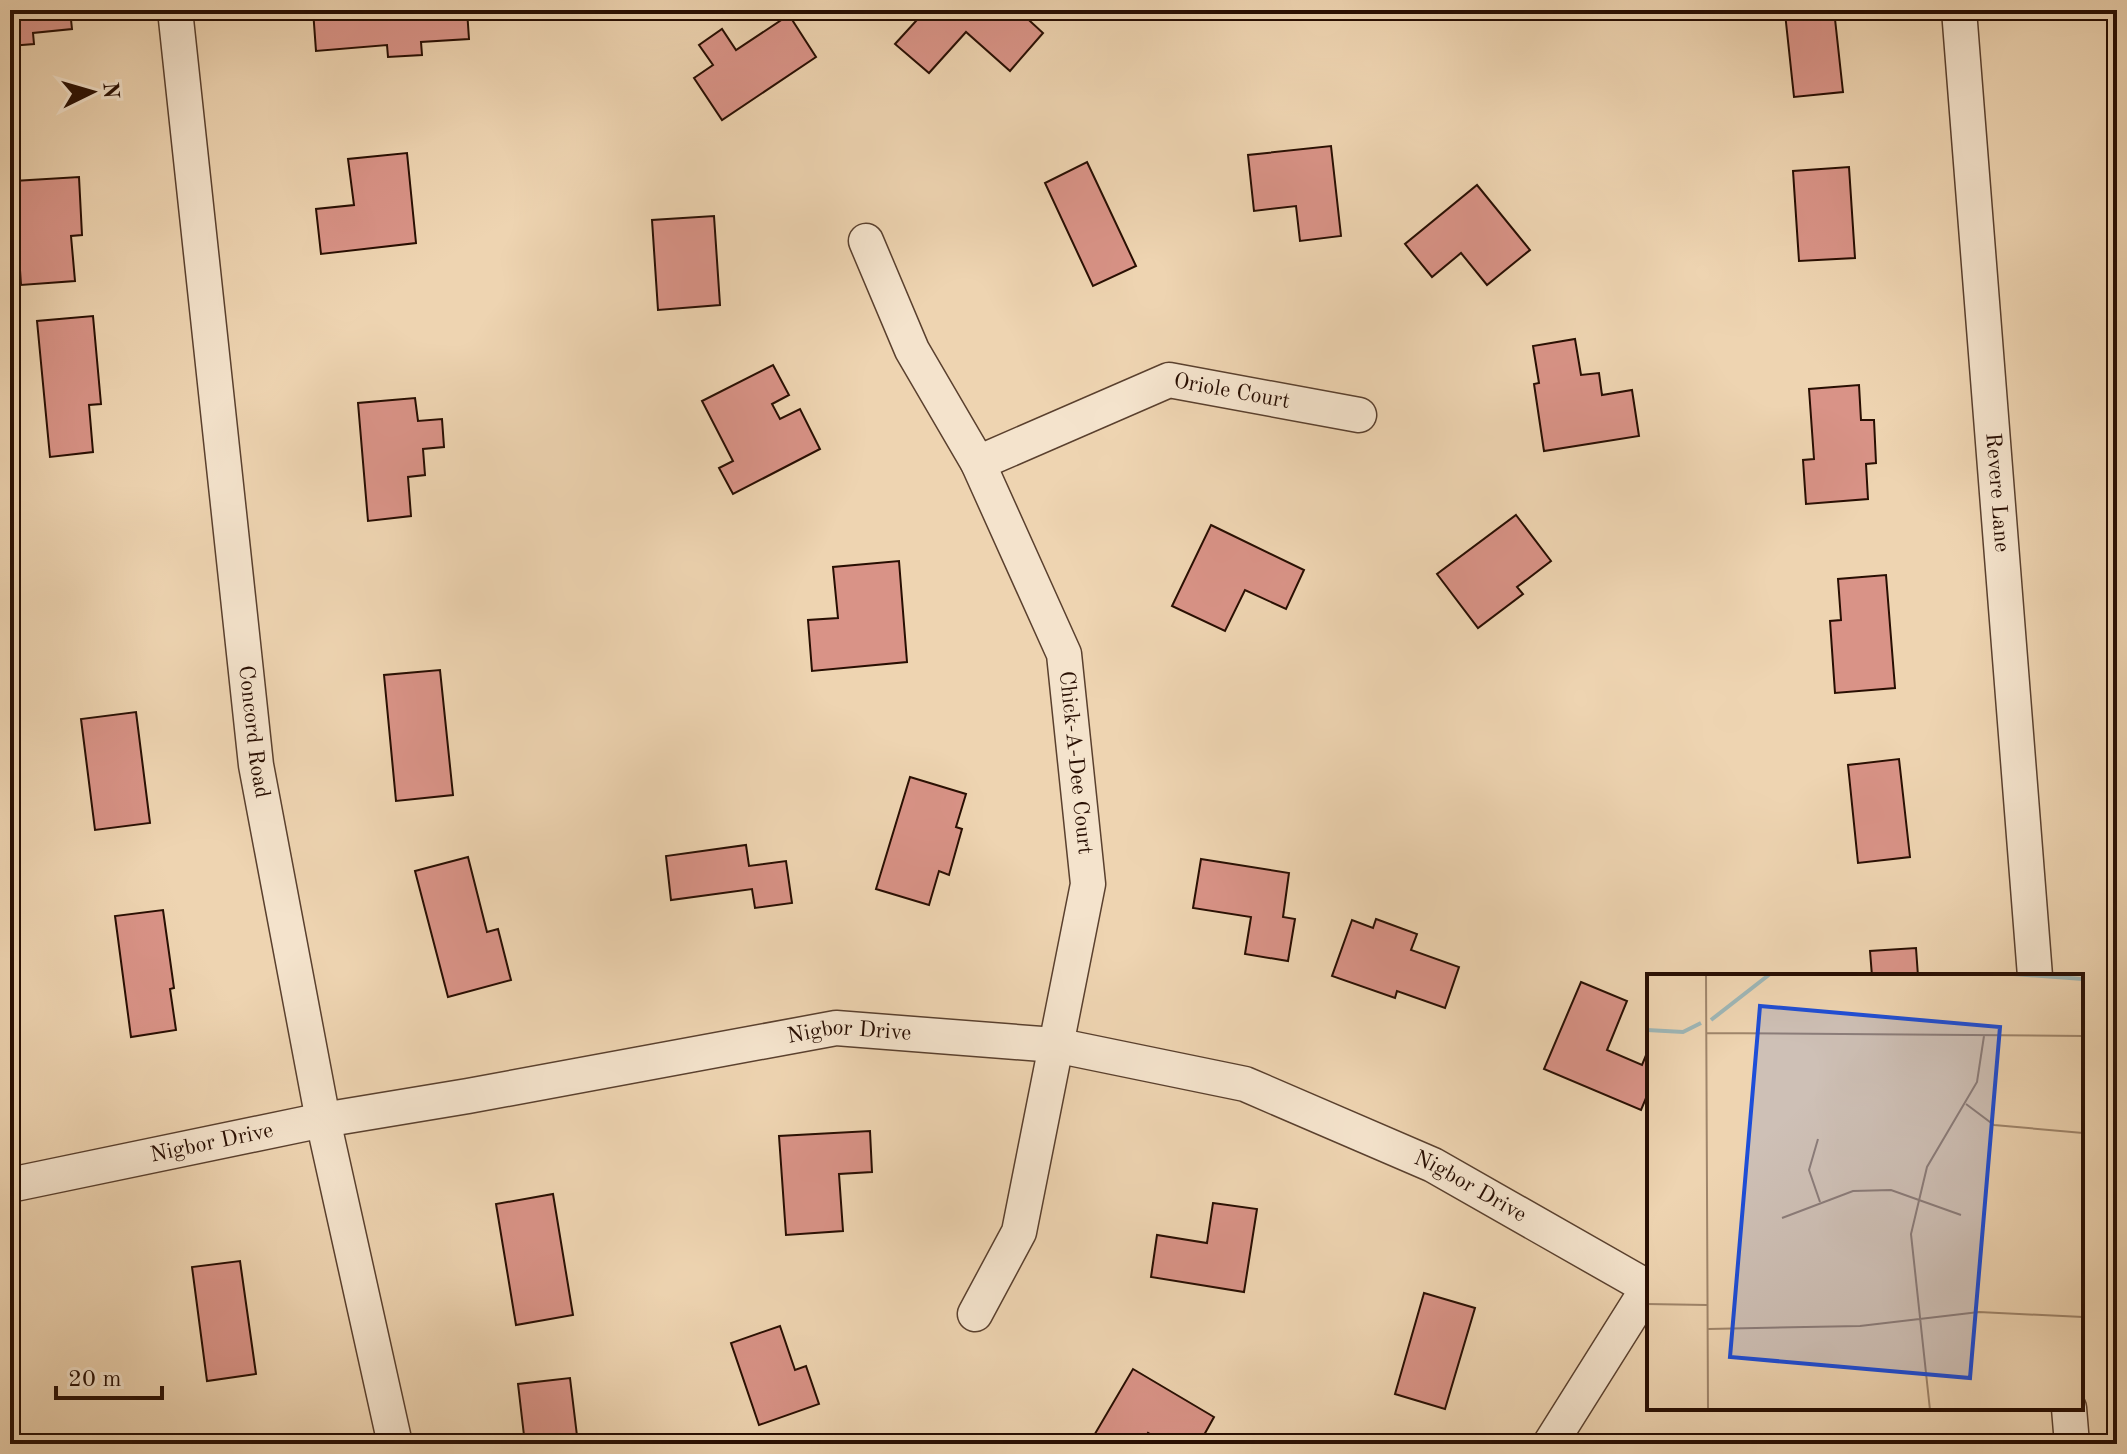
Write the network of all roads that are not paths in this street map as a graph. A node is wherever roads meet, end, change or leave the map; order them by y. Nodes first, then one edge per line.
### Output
1 (175, 10) edge
2 (1959, 10) edge
3 (866, 241) dead end
4 (1359, 415) dead end
5 (978, 463) junction
6 (2035, 974) edge
7 (1055, 1045) junction
8 (323, 1120) junction
9 (10, 1185) edge
10 (1647, 1287) edge
11 (1647, 1291) edge
12 (975, 1314) dead end
13 (2069, 1410) edge
14 (395, 1444) edge
15 (1550, 1444) edge
16 (2072, 1444) edge

1 - 8 street, Concord Road
2 - 6 street, Revere Lane
3 - 5 street, Chick-A-Dee Court
4 - 5 street, Oriole Court
5 - 7 street, Chick-A-Dee Court
7 - 8 street, Nigbor Drive
7 - 10 street, Nigbor Drive
7 - 12 street, Chick-A-Dee Court
8 - 9 street, Nigbor Drive
8 - 14 street, Concord Road
11 - 15 street
13 - 16 street

